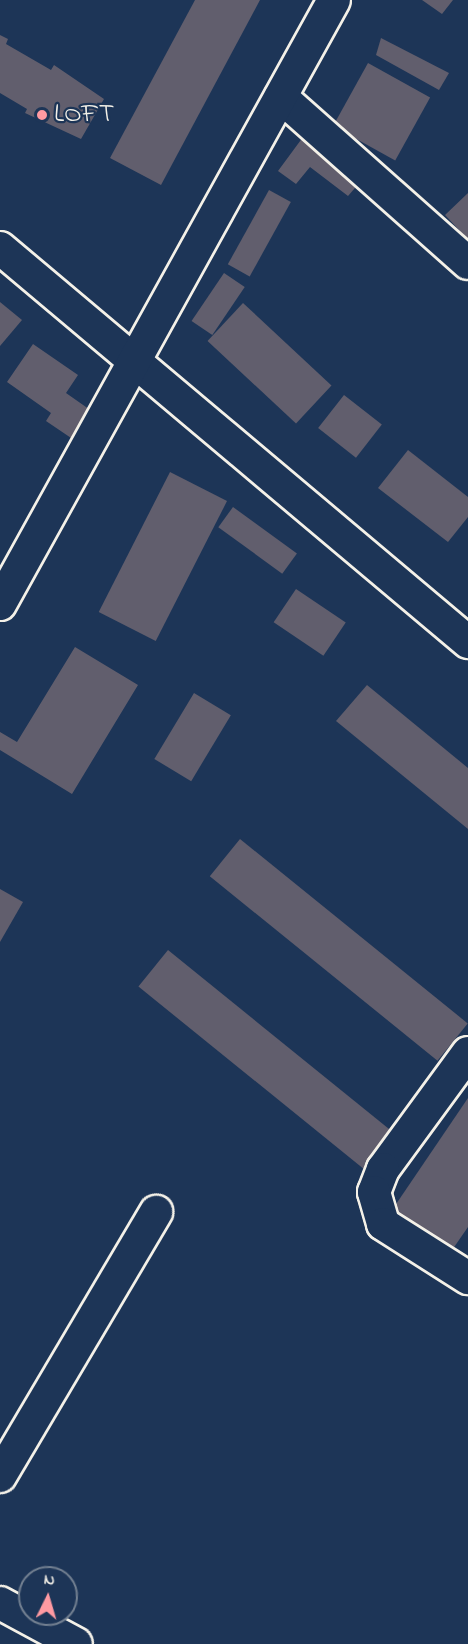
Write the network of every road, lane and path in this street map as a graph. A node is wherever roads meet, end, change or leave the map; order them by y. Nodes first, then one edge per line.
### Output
1 (334, 0) edge
2 (281, 97) junction
3 (0, 248) edge
4 (468, 263) edge
5 (134, 358) junction
6 (0, 604) edge
7 (468, 642) edge
8 (468, 1053) edge
9 (156, 1212) dead end
10 (468, 1278) edge
11 (0, 1476) edge
12 (0, 1604) edge
13 (76, 1644) edge

1 - 2 street
2 - 4 street
2 - 5 street
3 - 5 street
5 - 6 street
5 - 7 street
8 - 10 street
9 - 11 street
12 - 13 street

